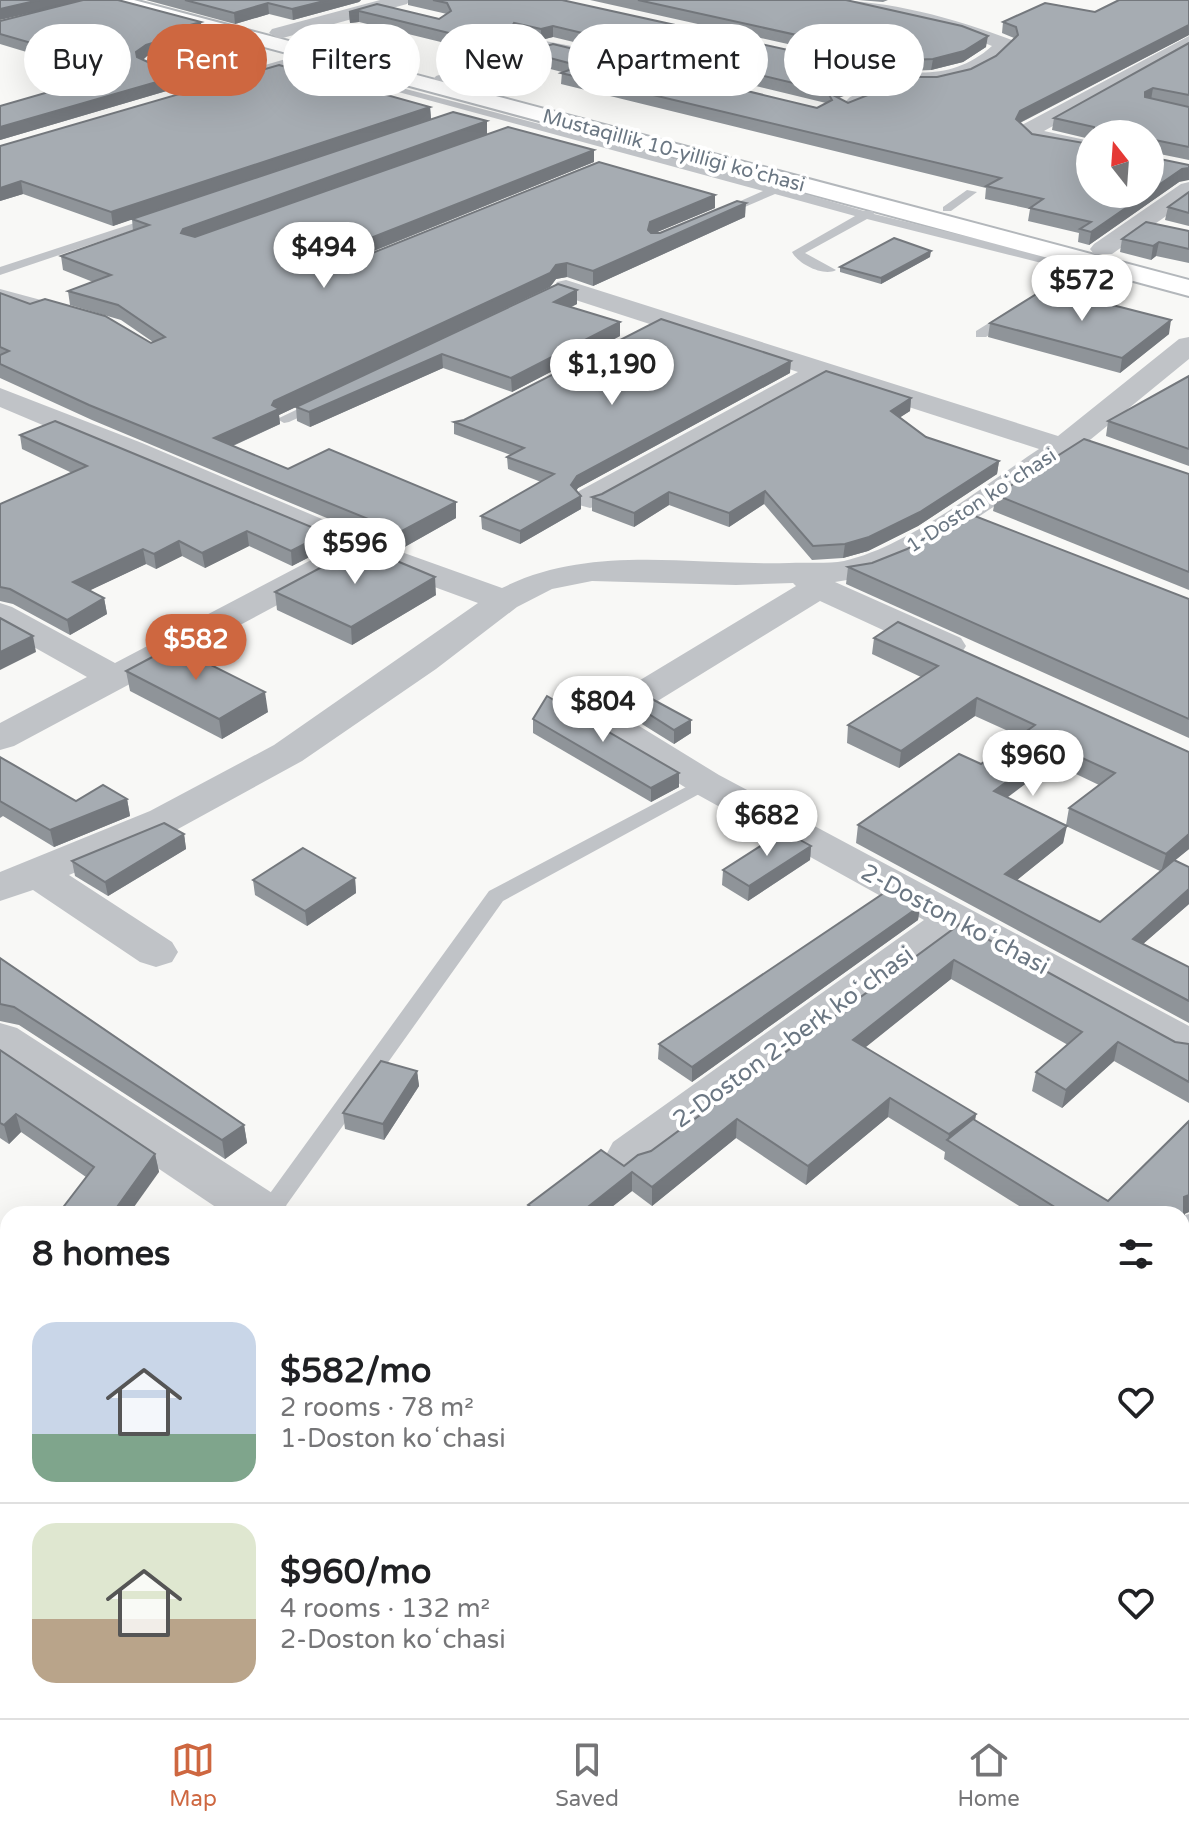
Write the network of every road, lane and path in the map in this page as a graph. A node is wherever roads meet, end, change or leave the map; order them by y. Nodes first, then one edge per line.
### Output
1 (149, 0) edge
2 (352, 0) edge
3 (401, 0) edge
4 (835, 0) edge
5 (107, 1) edge
6 (377, 6) junction
7 (415, 15) edge
8 (200, 24) edge
9 (279, 33) junction
10 (1189, 42) edge
11 (436, 78) edge
12 (924, 81) edge
13 (420, 88) edge
14 (506, 96) edge
15 (870, 96) edge
16 (846, 106) edge
17 (488, 107) junction
18 (553, 117) junction
19 (451, 119) edge
20 (531, 125) junction
21 (516, 130) edge
22 (1076, 145) edge
23 (647, 149) junction
24 (622, 159) dead end
25 (777, 189) junction
26 (1189, 189) edge
27 (971, 192) edge
28 (947, 209) junction
29 (874, 211) junction
30 (166, 215) edge
31 (709, 218) edge
32 (1138, 224) junction
33 (1176, 233) edge
34 (1093, 261) junction
35 (830, 270) dead end
36 (0, 271) edge
37 (1189, 273) edge
38 (1189, 288) edge
39 (559, 291) edge
40 (0, 293) edge
41 (84, 316) edge
42 (981, 334) dead end
43 (1189, 345) edge
44 (824, 369) junction
45 (1175, 374) edge
46 (1, 398) edge
47 (326, 400) edge
48 (284, 419) edge
49 (1080, 445) junction
50 (590, 498) edge
51 (360, 548) junction
52 (810, 580) junction
53 (505, 600) junction
54 (0, 614) edge
55 (975, 659) edge
56 (115, 678) junction
57 (0, 738) edge
58 (705, 783) junction
59 (18, 880) edge
60 (955, 919) junction
61 (156, 952) dead end
62 (0, 1039) edge
63 (1189, 1046) edge
64 (631, 1155) dead end
65 (254, 1206) edge
66 (272, 1206) edge

1 - 9 main road, Mustaqillik 10-yilligi ko'chasi
2 - 6 street
3 - 6 street
4 - 12 street
5 - 8 main road, Mustaqillik 10-yilligi ko'chasi
6 - 7 street
6 - 9 street
9 - 11 main road, Mustaqillik 10-yilligi ko'chasi
10 - 22 street
13 - 17 main road, Mustaqillik 10-yilligi ko'chasi
14 - 28 main road, Mustaqillik 10-yilligi ko'chasi
15 - 16 street
17 - 18 main road, Mustaqillik 10-yilligi ko'chasi
17 - 19 lane
17 - 20 lane
18 - 20 lane
18 - 23 main road, Mustaqillik 10-yilligi ko'chasi
20 - 21 lane
20 - 23 lane
23 - 24 lane
23 - 25 lane
23 - 29 main road, Mustaqillik 10-yilligi ko'chasi
25 - 29 lane
25 - 31 lane
26 - 32 street
27 - 28 lane
28 - 34 main road, Mustaqillik 10-yilligi ko'chasi
29 - 34 main road, Mustaqillik 10-yilligi ko'chasi
29 - 35 lane
30 - 36 lane
32 - 33 street
32 - 34 street
34 - 37 main road, Mustaqillik 10-yilligi ko'chasi
34 - 38 main road, Mustaqillik 10-yilligi ko'chasi
34 - 42 lane
39 - 44 street
40 - 41 lane
43 - 45 street, 1-Doston koʻchasi
44 - 49 street
44 - 50 street
45 - 49 street, 1-Doston koʻchasi
46 - 51 street
47 - 48 lane
49 - 52 street, 1-Doston koʻchasi
51 - 53 street
51 - 56 street
52 - 53 street, 1-Doston koʻchasi
52 - 55 street
52 - 58 street, 2-Doston koʻchasi
53 - 59 street, 1-Doston koʻchasi
54 - 56 street
56 - 57 street
58 - 60 street, 2-Doston koʻchasi
58 - 66 lane
59 - 61 street
60 - 63 street, 2-Doston koʻchasi
60 - 64 street, 2-Doston 2-berk koʻchasi
62 - 65 street

